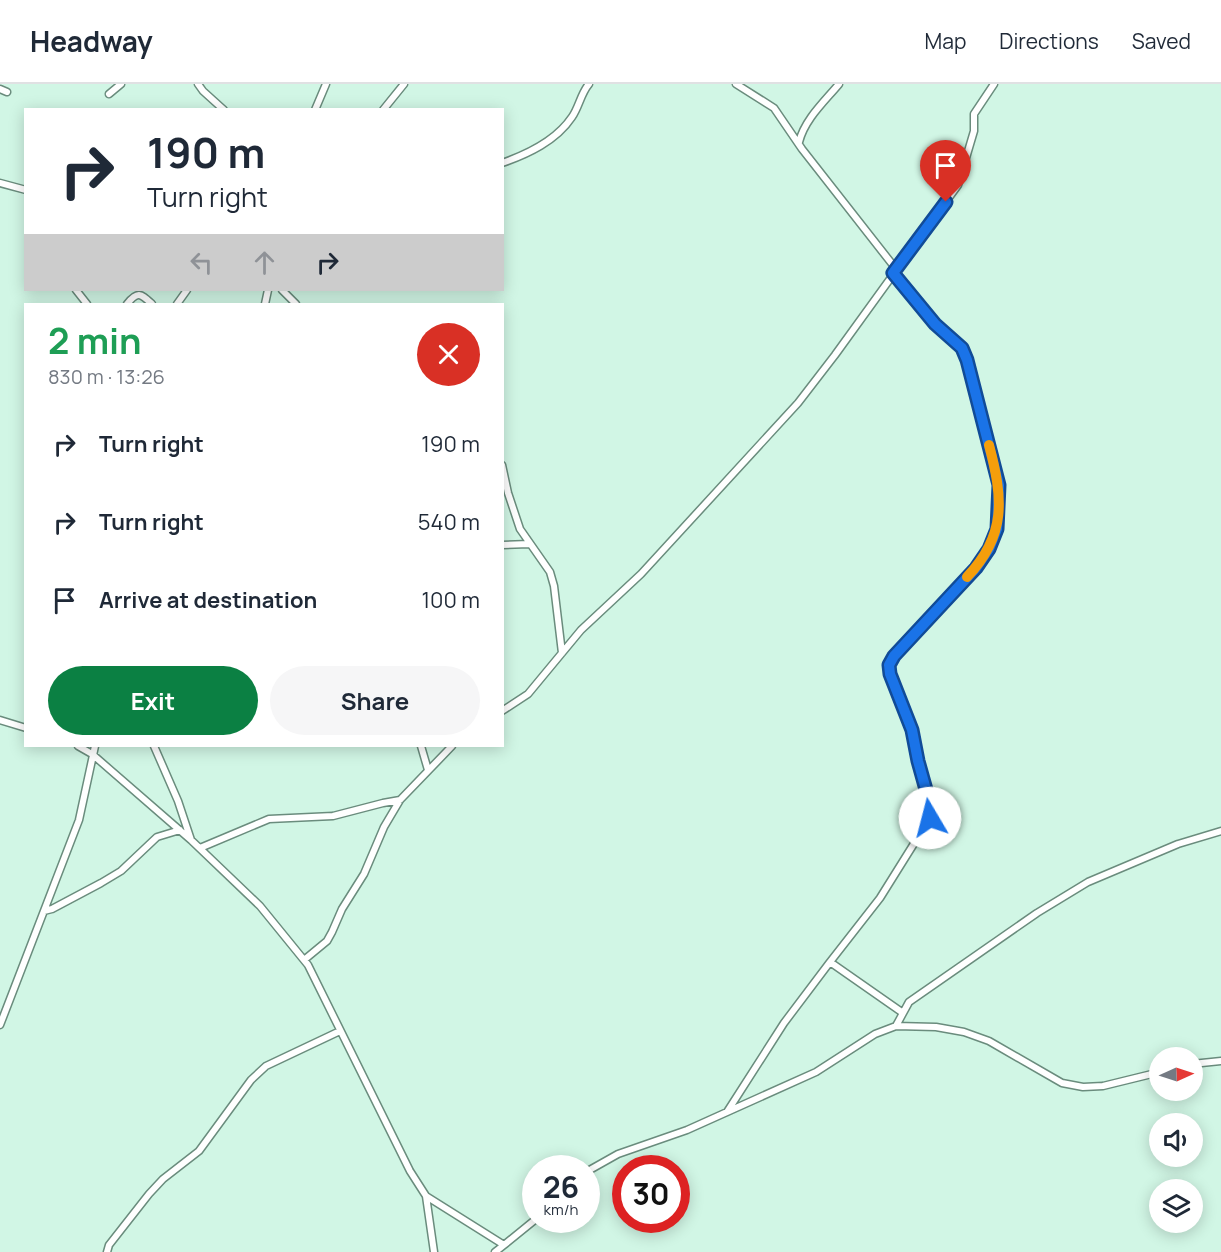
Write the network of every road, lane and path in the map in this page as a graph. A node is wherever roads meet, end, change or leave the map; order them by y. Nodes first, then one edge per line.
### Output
1 (121, 84) edge
2 (198, 84) edge
3 (206, 84) edge
4 (326, 84) edge
5 (404, 84) edge
6 (589, 84) edge
7 (736, 84) edge
8 (839, 84) edge
9 (994, 84) edge
10 (0, 89) edge
11 (8, 92) dead end
12 (203, 92) junction
13 (109, 94) dead end
14 (222, 108) edge
15 (316, 108) edge
16 (385, 108) edge
17 (799, 142) junction
18 (504, 162) edge
19 (0, 183) edge
20 (24, 189) edge
21 (895, 271) junction
22 (77, 291) edge
23 (187, 291) edge
24 (283, 291) edge
25 (86, 303) edge
26 (128, 303) edge
27 (150, 303) edge
28 (178, 303) edge
29 (295, 303) edge
30 (504, 474) edge
31 (529, 543) junction
32 (504, 545) edge
33 (562, 652) junction
34 (504, 710) edge
35 (0, 720) edge
36 (24, 727) edge
37 (80, 747) edge
38 (94, 747) edge
39 (154, 747) edge
40 (422, 747) edge
41 (451, 747) edge
42 (92, 754) junction
43 (428, 771) junction
44 (400, 800) junction
45 (180, 830) junction
46 (1221, 831) edge
47 (191, 840) junction
48 (200, 848) junction
49 (44, 911) junction
50 (304, 960) junction
51 (830, 962) junction
52 (903, 1013) junction
53 (0, 1025) edge
54 (896, 1026) junction
55 (340, 1030) junction
56 (1221, 1061) edge
57 (1203, 1063) edge
58 (1149, 1075) edge
59 (727, 1112) junction
60 (600, 1164) edge
61 (426, 1196) junction
62 (522, 1230) edge
63 (504, 1245) junction
64 (107, 1252) edge
65 (434, 1252) edge
66 (495, 1252) edge

1 - 13 street
2 - 12 street
3 - 12 street
4 - 15 street
5 - 16 street
6 - 18 street
7 - 17 street
8 - 17 street
9 - 21 street
10 - 11 street
12 - 14 street
17 - 21 street
19 - 20 street
21 - 33 street
21 - 51 street
22 - 25 street
23 - 28 street
24 - 29 street
26 - 27 street
30 - 31 street
31 - 32 street
31 - 33 street
33 - 34 street
35 - 36 street
37 - 42 street
38 - 42 street
39 - 47 street
40 - 43 street
41 - 43 street
42 - 45 street
42 - 49 street
43 - 44 street
44 - 48 street
44 - 50 street
45 - 47 street
45 - 49 street
46 - 52 street
47 - 48 street
48 - 50 street
49 - 53 street
50 - 55 street
51 - 52 street
51 - 59 street
52 - 54 street
54 - 58 street
54 - 59 street
55 - 61 street
55 - 64 street
56 - 57 street
59 - 60 street
61 - 63 street
61 - 65 street
62 - 63 street
63 - 66 street

